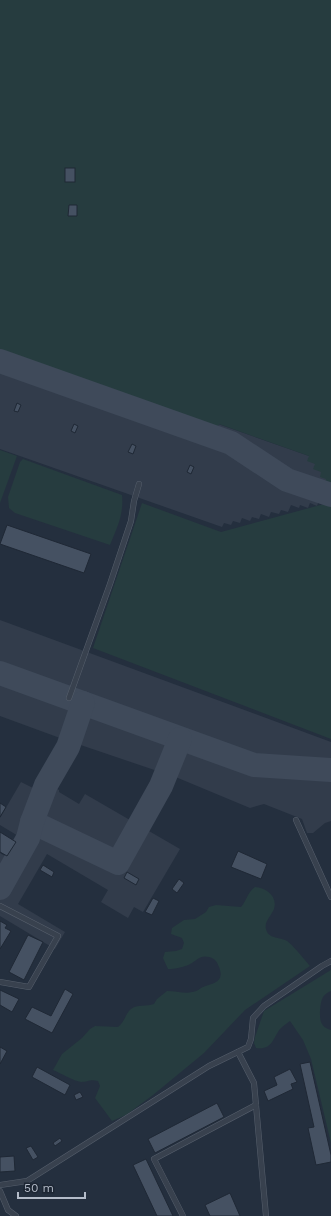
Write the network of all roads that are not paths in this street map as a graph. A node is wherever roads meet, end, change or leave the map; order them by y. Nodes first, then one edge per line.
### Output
1 (139, 484) dead end
2 (69, 698) dead end
3 (296, 820) dead end
4 (331, 897) edge
5 (0, 906) edge
6 (331, 962) edge
7 (0, 982) edge
8 (238, 1052) junction
9 (256, 1105) junction
10 (0, 1185) edge
11 (0, 1191) edge
12 (16, 1216) edge
13 (183, 1216) edge
14 (266, 1216) edge

1 - 2 lane
3 - 4 lane
5 - 7 lane
6 - 8 lane
8 - 9 lane
8 - 10 lane
9 - 13 lane
9 - 14 lane
11 - 12 lane

